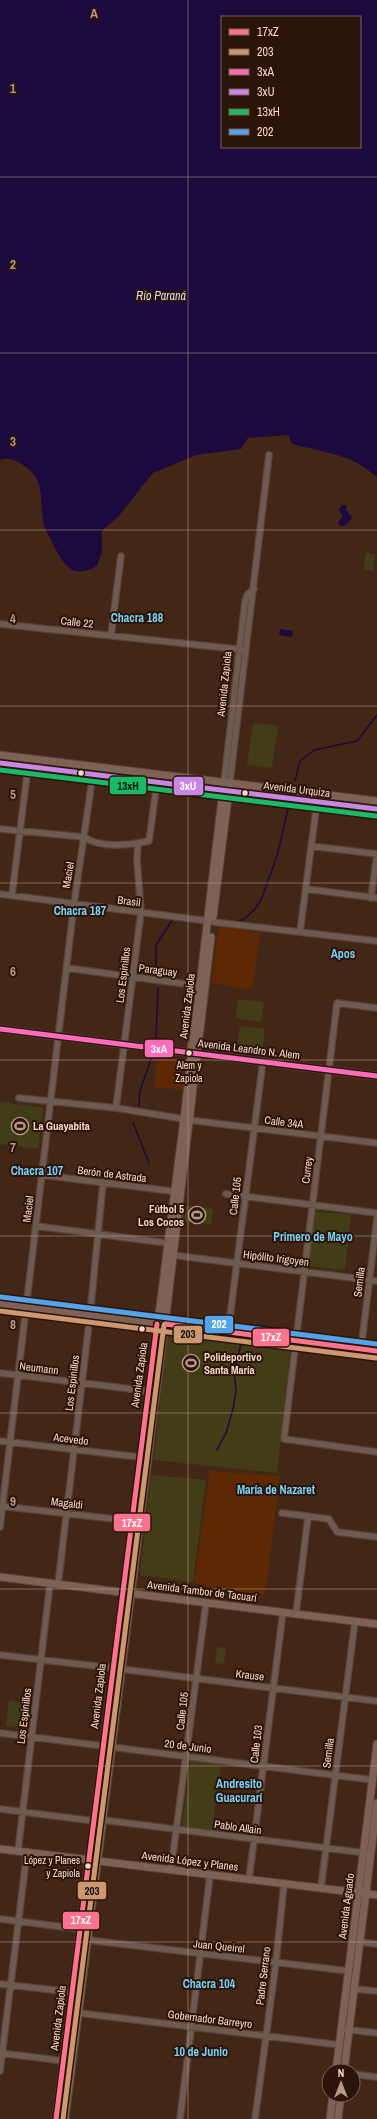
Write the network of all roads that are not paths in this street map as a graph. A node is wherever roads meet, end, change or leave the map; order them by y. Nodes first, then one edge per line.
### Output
1 (269, 455) dead end
2 (121, 556) dead end
3 (254, 588) junction
4 (0, 624) edge
5 (111, 636) junction
6 (239, 650) junction
7 (246, 650) junction
8 (0, 754) edge
9 (0, 763) edge
10 (28, 767) junction
11 (93, 774) junction
12 (157, 782) junction
13 (227, 782) junction
14 (226, 790) junction
15 (377, 801) edge
16 (317, 802) junction
17 (377, 809) edge
18 (0, 829) edge
19 (20, 831) junction
20 (84, 837) junction
21 (138, 843) junction
22 (311, 846) junction
23 (377, 854) edge
24 (306, 890) junction
25 (0, 894) edge
26 (12, 895) junction
27 (374, 898) edge
28 (74, 904) junction
29 (141, 912) junction
30 (211, 921) junction
31 (300, 932) junction
32 (377, 941) edge
33 (67, 968) junction
34 (133, 977) junction
35 (200, 986) junction
36 (377, 1008) edge
37 (0, 1029) edge
38 (58, 1036) junction
39 (124, 1045) junction
40 (194, 1053) junction
41 (263, 1061) junction
42 (329, 1070) junction
43 (377, 1076) edge
44 (19, 1098) dead end
45 (51, 1100) junction
46 (116, 1108) junction
47 (186, 1119) junction
48 (254, 1128) junction
49 (321, 1136) junction
50 (377, 1143) edge
51 (42, 1175) junction
52 (103, 1183) junction
53 (176, 1192) junction
54 (226, 1194) dead end
55 (245, 1196) junction
56 (312, 1205) junction
57 (377, 1213) edge
58 (377, 1218) edge
59 (36, 1226) junction
60 (98, 1234) junction
61 (167, 1242) junction
62 (172, 1255) junction
63 (237, 1263) junction
64 (304, 1272) junction
65 (369, 1280) junction
66 (377, 1281) edge
67 (0, 1304) edge
68 (26, 1308) junction
69 (90, 1315) junction
70 (161, 1324) junction
71 (228, 1332) junction
72 (296, 1341) junction
73 (361, 1349) junction
74 (377, 1350) edge
75 (0, 1373) edge
76 (18, 1376) junction
77 (82, 1383) junction
78 (148, 1391) junction
79 (0, 1441) edge
80 (10, 1442) junction
81 (74, 1449) junction
82 (377, 1452) edge
83 (139, 1457) junction
84 (1, 1506) edge
85 (282, 1513) dead end
86 (67, 1514) junction
87 (308, 1516) junction
88 (132, 1521) junction
89 (0, 1527) edge
90 (377, 1537) edge
91 (0, 1577) edge
92 (50, 1584) junction
93 (58, 1585) junction
94 (123, 1592) junction
95 (131, 1594) junction
96 (206, 1603) junction
97 (283, 1612) junction
98 (296, 1614) junction
99 (356, 1621) junction
100 (377, 1624) edge
101 (0, 1655) edge
102 (41, 1660) junction
103 (113, 1668) junction
104 (121, 1669) junction
105 (196, 1679) junction
106 (273, 1688) junction
107 (346, 1697) junction
108 (377, 1701) edge
109 (0, 1733) edge
110 (31, 1737) junction
111 (377, 1744) edge
112 (103, 1746) junction
113 (112, 1747) junction
114 (186, 1756) junction
115 (263, 1766) junction
116 (336, 1775) junction
117 (373, 1780) junction
118 (377, 1802) edge
119 (0, 1809) edge
120 (22, 1812) junction
121 (102, 1820) junction
122 (94, 1821) junction
123 (376, 1827) edge
124 (177, 1828) junction
125 (254, 1839) junction
126 (326, 1848) junction
127 (0, 1849) edge
128 (18, 1851) junction
129 (27, 1852) junction
130 (367, 1853) junction
131 (89, 1860) junction
132 (98, 1861) junction
133 (171, 1870) junction
134 (210, 1875) junction
135 (249, 1879) junction
136 (284, 1884) junction
137 (321, 1888) junction
138 (362, 1893) junction
139 (377, 1895) edge
140 (0, 1919) edge
141 (18, 1921) junction
142 (80, 1929) junction
143 (88, 1940) junction
144 (360, 1942) junction
145 (377, 1944) edge
146 (200, 1954) junction
147 (276, 1962) junction
148 (349, 1971) junction
149 (0, 1984) edge
150 (10, 1985) junction
151 (354, 1989) junction
152 (377, 1991) edge
153 (72, 1992) junction
154 (79, 2013) junction
155 (191, 2027) junction
156 (345, 2029) junction
157 (377, 2033) edge
158 (265, 2036) junction
159 (340, 2045) junction
160 (1, 2053) edge
161 (64, 2061) junction
162 (337, 2063) edge
163 (344, 2063) edge
164 (0, 2071) edge
165 (361, 2075) edge
166 (377, 2077) edge
167 (332, 2103) edge
168 (340, 2103) edge
169 (56, 2119) edge
170 (65, 2119) edge
171 (180, 2119) edge
172 (255, 2119) edge
173 (330, 2119) edge
174 (338, 2119) edge

1 - 3 street, Avenida Zapiola
2 - 5 street
3 - 6 street, Avenida Zapiola
3 - 7 street, Avenida Zapiola
4 - 5 street, Calle 22
5 - 6 street, Calle 22
6 - 7 street, Calle 22
6 - 13 street, Avenida Zapiola
7 - 13 street, Avenida Zapiola
8 - 13 main road, Avenida Urquiza
9 - 10 main road, Avenida Urquiza
10 - 11 main road, Avenida Urquiza
10 - 19 street
11 - 12 main road, Avenida Urquiza
11 - 20 street, Maciel
12 - 14 main road, Avenida Urquiza
12 - 21 street
13 - 14 main road, Avenida Zapiola
13 - 15 main road, Avenida Urquiza
14 - 16 main road, Avenida Urquiza
14 - 30 main road, Avenida Zapiola
16 - 17 main road, Avenida Urquiza
16 - 22 street
18 - 19 street
19 - 20 street
19 - 26 street
20 - 21 street
20 - 28 street, Maciel
21 - 29 street, Los Espinillos
22 - 23 street
22 - 24 street
23 - 27 street
24 - 27 street
24 - 31 street
25 - 26 street, Brasil
26 - 28 street, Brasil
28 - 29 street, Brasil
28 - 33 street, Maciel
29 - 30 street, Brasil
29 - 34 street, Los Espinillos
30 - 31 street, Brasil
30 - 35 main road, Avenida Zapiola
30 - 40 main road, Avenida Zapiola
31 - 32 street, Brasil
33 - 34 street, Paraguay
33 - 38 street, Maciel
34 - 35 street, Paraguay
34 - 39 street, Los Espinillos
35 - 40 main road, Avenida Zapiola
36 - 42 street, Currey
37 - 38 main road, Avenida Leandro N. Alem
38 - 39 main road, Avenida Leandro N. Alem
38 - 45 street, Maciel
39 - 40 main road, Avenida Leandro N. Alem
39 - 46 street, Los Espinillos
40 - 41 main road, Avenida Leandro N. Alem
40 - 47 main road, Avenida Zapiola
41 - 42 main road, Avenida Leandro N. Alem
41 - 48 street, Calle 105
42 - 43 main road, Avenida Leandro N. Alem
42 - 49 street, Currey
44 - 45 street, Calle 34A
45 - 46 street, Calle 34A
45 - 51 street, Maciel
46 - 47 street, Calle 34A
47 - 48 street, Calle 34A
47 - 53 main road, Avenida Zapiola
48 - 49 street, Calle 34A
48 - 55 street, Calle 105
49 - 50 street, Calle 34A
49 - 56 street, Currey
51 - 52 street, Berón de Astrada
51 - 59 street, Maciel
52 - 53 street, Berón de Astrada
52 - 60 street, Los Espinillos
53 - 61 main road, Avenida Zapiola
53 - 62 main road, Avenida Zapiola
54 - 55 street
55 - 56 street
55 - 63 street, Calle 105
56 - 57 street
56 - 64 street, Currey
58 - 65 street, Semilla
59 - 60 street
59 - 68 street, Maciel
60 - 61 street
60 - 69 street, Los Espinillos
61 - 70 main road, Avenida Zapiola
62 - 63 street, Hipólito Irigoyen
62 - 70 main road, Avenida Zapiola
63 - 64 street, Hipólito Irigoyen
63 - 71 street, Calle 105
64 - 65 street, Hipólito Irigoyen
64 - 72 street, Currey
65 - 66 street, Hipólito Irigoyen
65 - 73 street, Semilla
67 - 68 main road
68 - 69 main road
68 - 76 street, Maciel
69 - 70 main road
69 - 77 street, Los Espinillos
70 - 71 main road
70 - 78 main road, Avenida Zapiola
70 - 95 main road, Avenida Zapiola
71 - 72 main road
72 - 73 main road
72 - 82 street
73 - 74 main road
75 - 76 street, Neumann
76 - 77 street, Neumann
76 - 80 street, Maciel
77 - 78 street, Neumann
77 - 81 street, Los Espinillos
78 - 83 main road, Avenida Zapiola
79 - 80 street, Acevedo
80 - 81 street, Acevedo
80 - 84 street, Maciel
81 - 83 street, Acevedo
81 - 86 street, Los Espinillos
83 - 88 main road, Avenida Zapiola
84 - 86 street, Magaldi
84 - 89 street, Maciel
85 - 87 street
86 - 88 street, Magaldi
86 - 93 street, Los Espinillos
87 - 90 street
87 - 98 street
88 - 94 main road, Avenida Zapiola
91 - 92 main road, Avenida Tambor de Tacuarí
92 - 93 main road, Avenida Tambor de Tacuarí
92 - 102 street, Los Espinillos
93 - 94 main road, Avenida Tambor de Tacuarí
94 - 95 main road, Avenida Tambor de Tacuarí
94 - 103 main road, Avenida Zapiola
95 - 96 main road, Avenida Tambor de Tacuarí
95 - 104 main road, Avenida Zapiola
96 - 97 main road, Avenida Tambor de Tacuarí
96 - 105 street, Calle 105
97 - 98 main road, Avenida Tambor de Tacuarí
97 - 106 street, Calle 103
98 - 99 main road, Avenida Tambor de Tacuarí
99 - 100 main road, Avenida Tambor de Tacuarí
99 - 107 street, Semilla
101 - 102 street
102 - 103 street
102 - 110 street, Los Espinillos
103 - 112 main road, Avenida Zapiola
104 - 105 street, Krause
104 - 113 main road, Avenida Zapiola
105 - 106 street, Krause
105 - 114 street, Calle 105
106 - 107 street, Krause
106 - 115 street, Calle 103
107 - 108 street, Krause
107 - 116 street, Semilla
109 - 110 street, 20 de Junio
110 - 112 street, 20 de Junio
110 - 120 street, Los Espinillos
111 - 117 main road, Avenida Aguado
112 - 113 street, 20 de Junio
112 - 122 main road, Avenida Zapiola
113 - 114 street, 20 de Junio
113 - 121 main road, Avenida Zapiola
114 - 115 street, 20 de Junio
114 - 124 street, Calle 105
115 - 116 street, 20 de Junio
115 - 125 street, Calle 103
116 - 117 street, 20 de Junio
116 - 126 street, Semilla
117 - 130 main road, Avenida Aguado
118 - 123 main road, Avenida Aguado
119 - 120 street
120 - 122 street
120 - 128 street, Los Espinillos
121 - 124 street, Pablo Allain
121 - 132 main road, Avenida Zapiola
122 - 131 main road, Avenida Zapiola
123 - 130 main road, Avenida Aguado
124 - 125 street, Pablo Allain
124 - 133 street, Calle 105
125 - 126 street, Pablo Allain
125 - 135 street, Calle 103
126 - 130 street, Pablo Allain
126 - 137 street, Semilla
127 - 128 main road, Avenida López y Planes
128 - 129 main road, Avenida López y Planes
129 - 131 main road, Avenida López y Planes
129 - 141 street
130 - 138 main road, Avenida Aguado
131 - 132 main road, Avenida López y Planes
131 - 142 main road, Avenida Zapiola
132 - 133 main road, Avenida López y Planes
132 - 143 main road, Avenida Zapiola
133 - 134 main road, Avenida López y Planes
134 - 135 main road, Avenida López y Planes
134 - 146 street
135 - 136 main road, Avenida López y Planes
136 - 137 main road, Avenida López y Planes
136 - 147 street, Padre Serrano
137 - 138 main road, Avenida López y Planes
138 - 139 main road, Avenida López y Planes
138 - 144 main road, Avenida Aguado
138 - 148 main road, Avenida Aguado
140 - 141 street
141 - 142 street
141 - 150 street
142 - 153 main road, Avenida Zapiola
143 - 146 street, Juan Queirel
143 - 154 main road, Avenida Zapiola
144 - 145 street
144 - 151 main road, Avenida Aguado
146 - 147 street, Juan Queirel
146 - 155 street
147 - 148 street, Juan Queirel
147 - 158 street, Padre Serrano
148 - 156 main road, Avenida Aguado
149 - 150 street
150 - 153 street
150 - 160 street
151 - 152 street
151 - 156 main road, Avenida Aguado
153 - 161 main road, Avenida Zapiola
154 - 155 street, Gobernador Barreyro
154 - 170 main road, Avenida Zapiola
155 - 158 street, Gobernador Barreyro
155 - 171 street
156 - 157 street
156 - 159 main road, Avenida Aguado
156 - 163 main road, Avenida Aguado
158 - 159 street, Gobernador Barreyro
158 - 172 street, Padre Serrano
159 - 162 main road, Avenida Aguado
160 - 161 street
160 - 164 street
161 - 169 main road, Avenida Zapiola
165 - 166 street
167 - 173 main road
168 - 174 main road

